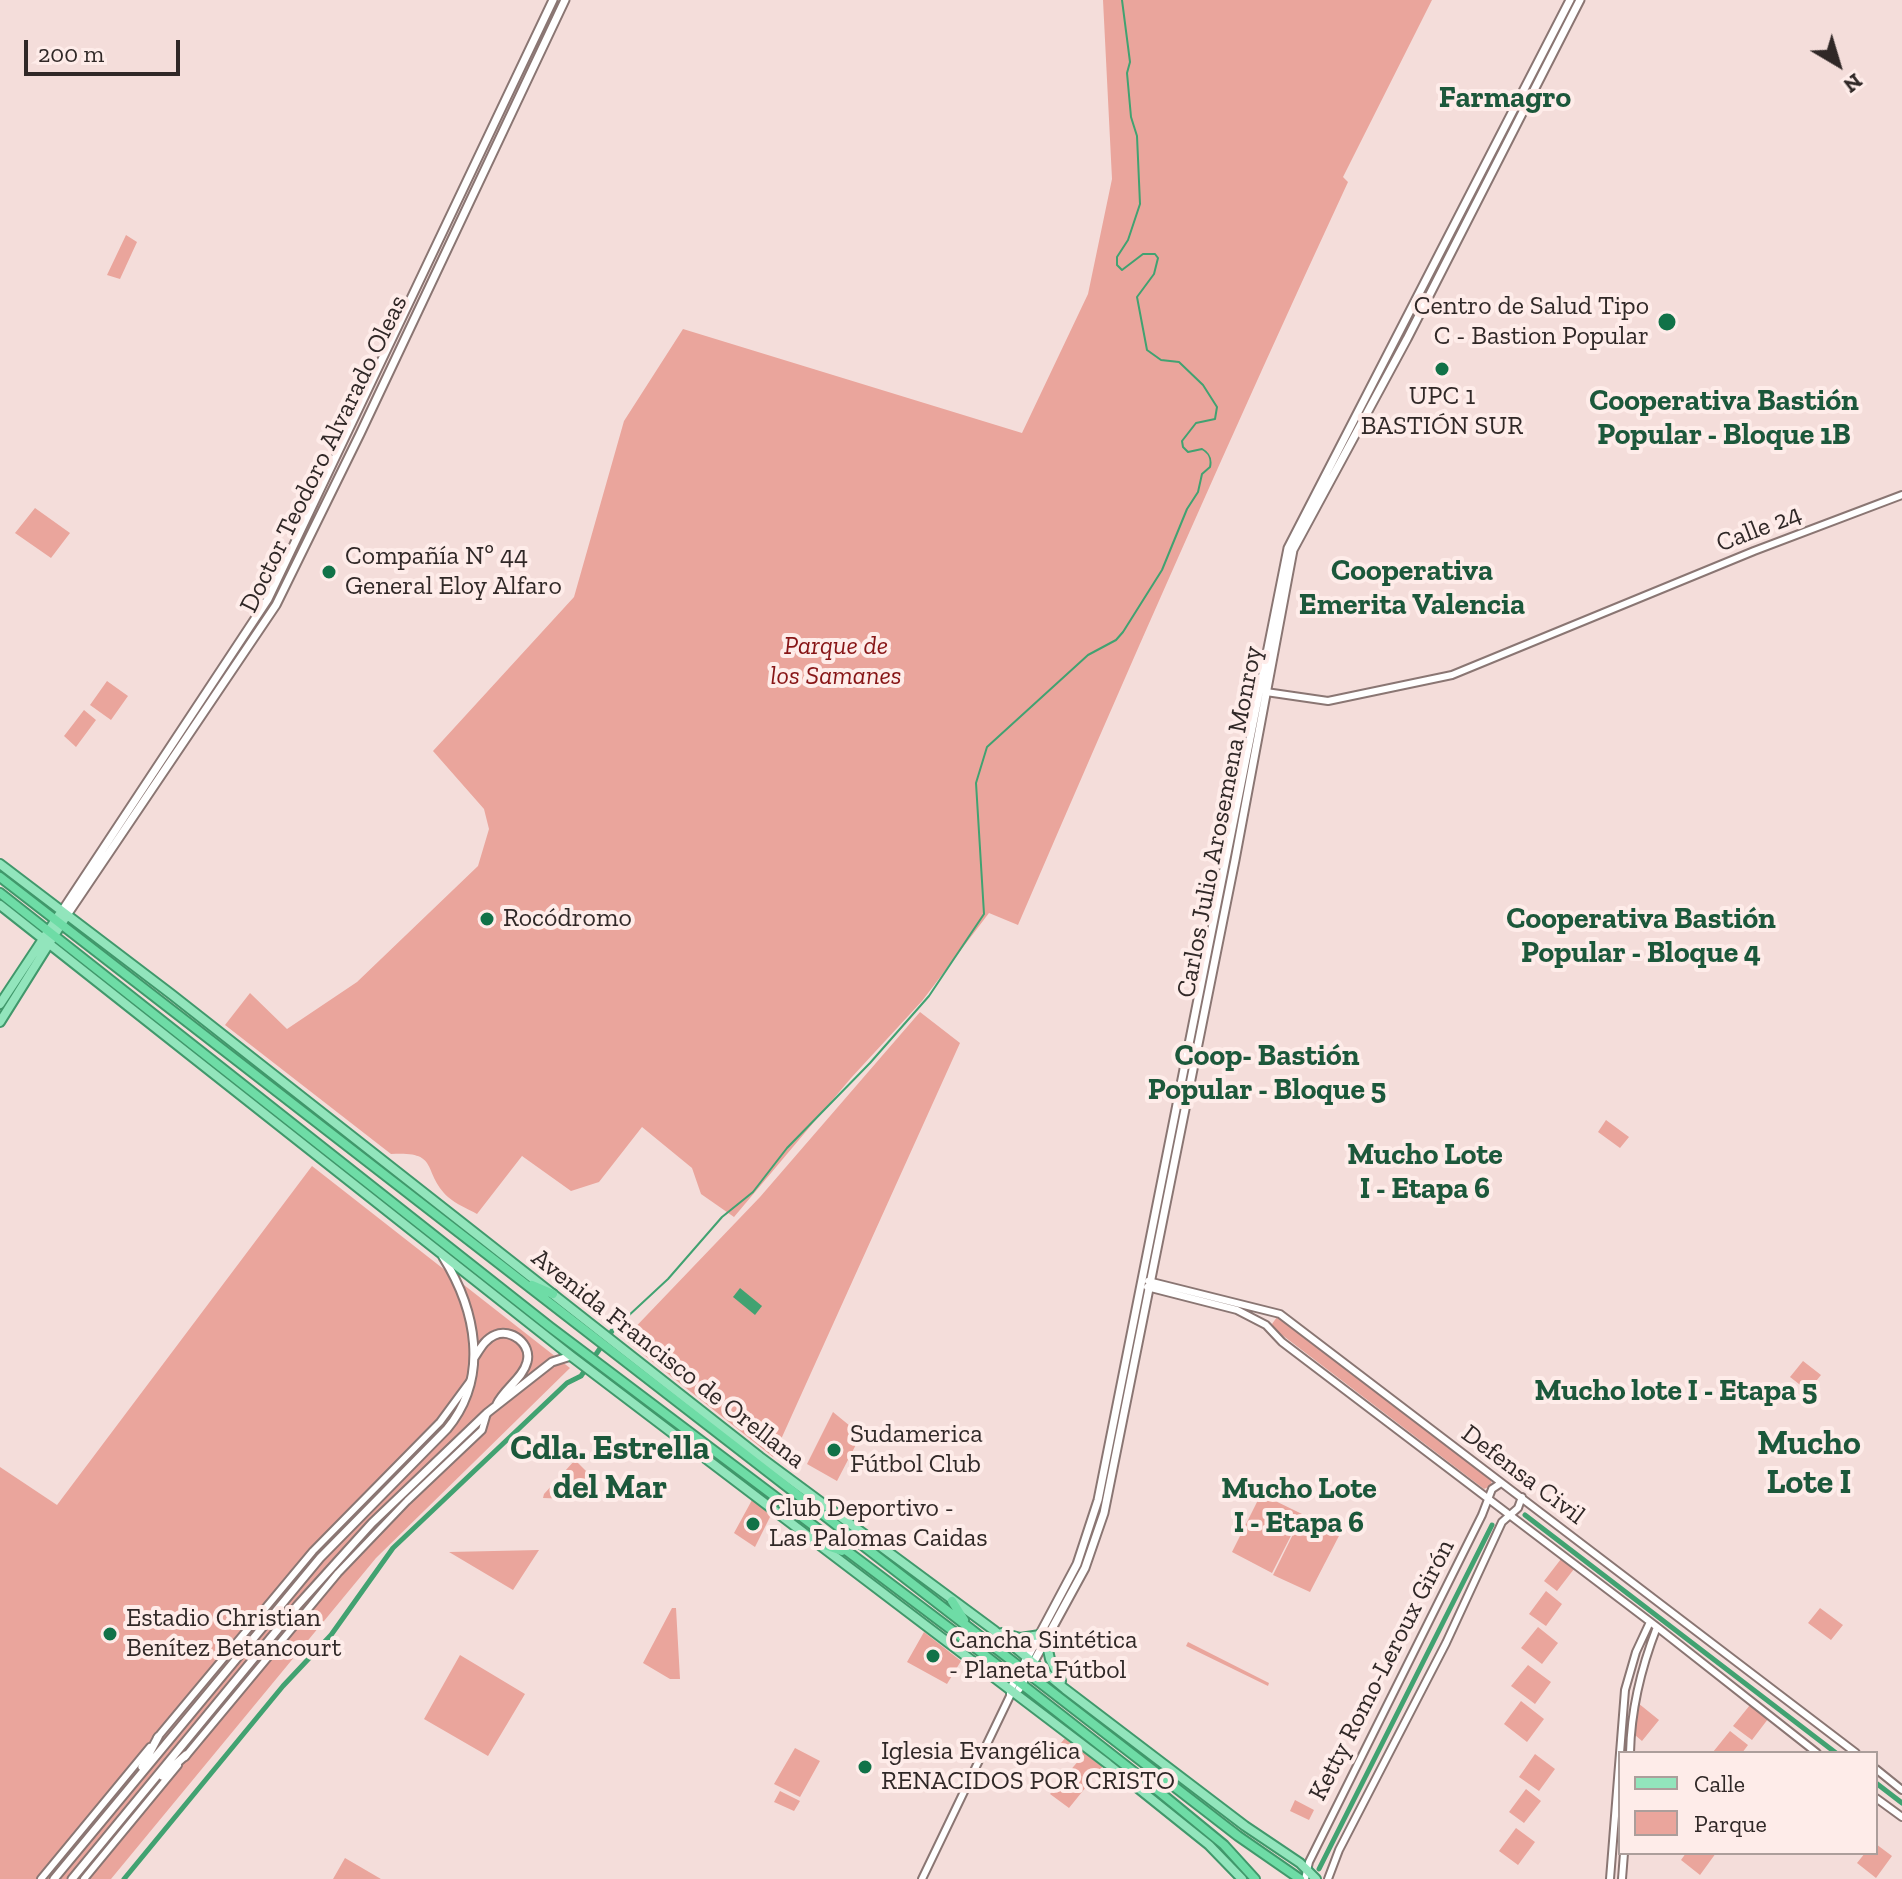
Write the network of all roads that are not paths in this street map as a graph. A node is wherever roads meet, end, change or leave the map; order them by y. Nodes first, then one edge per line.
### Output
1 (553, 0) edge
2 (565, 0) edge
3 (1570, 0) edge
4 (1580, 0) edge
5 (1902, 495) edge
6 (298, 550) junction
7 (1263, 690) junction
8 (0, 864) edge
9 (0, 877) edge
10 (0, 893) edge
11 (0, 905) edge
12 (65, 913) junction
13 (59, 922) junction
14 (49, 937) junction
15 (0, 1004) edge
16 (0, 1022) edge
17 (440, 1252) junction
18 (520, 1280) junction
19 (1145, 1284) junction
20 (553, 1294) junction
21 (550, 1327) junction
22 (599, 1336) junction
23 (561, 1347) junction
24 (615, 1349) junction
25 (578, 1356) junction
26 (474, 1358) junction
27 (599, 1370) junction
28 (473, 1377) junction
29 (496, 1406) junction
30 (487, 1413) junction
31 (1501, 1483) junction
32 (1522, 1497) junction
33 (1487, 1500) junction
34 (1508, 1515) junction
35 (816, 1542) junction
36 (853, 1555) junction
37 (952, 1601) junction
38 (1650, 1622) junction
39 (1657, 1627) junction
40 (972, 1630) junction
41 (995, 1631) junction
42 (1043, 1638) junction
43 (1031, 1660) junction
44 (1025, 1671) junction
45 (1018, 1682) junction
46 (1065, 1689) junction
47 (1012, 1693) junction
48 (1621, 1723) junction
49 (1631, 1724) junction
50 (158, 1737) junction
51 (1618, 1750) junction
52 (1630, 1751) edge
53 (1814, 1751) edge
54 (1853, 1751) edge
55 (186, 1755) junction
56 (1878, 1771) edge
57 (135, 1781) junction
58 (145, 1790) junction
59 (1902, 1790) edge
60 (1878, 1799) edge
61 (1902, 1817) edge
62 (1624, 1855) edge
63 (1304, 1876) edge
64 (41, 1879) edge
65 (54, 1879) edge
66 (72, 1879) edge
67 (84, 1879) edge
68 (922, 1879) edge
69 (1242, 1879) edge
70 (1255, 1879) edge
71 (1316, 1879) edge
72 (1328, 1879) edge
73 (1610, 1879) edge
74 (1622, 1879) edge

1 - 6 main road, Doctor Teodoro Alvarado Oleas
2 - 6 main road, Doctor Teodoro Alvarado Oleas
3 - 7 main road, Carlos Julio Arosemena Monroy
4 - 7 main road, Carlos Julio Arosemena Monroy
5 - 7 street, Calle 24
6 - 12 main road, Doctor Teodoro Alvarado Oleas
7 - 19 main road, Carlos Julio Arosemena Monroy
8 - 12 main road, Avenida Francisco de Orellana
9 - 13 highway, Avenida Francisco de Orellana
10 - 14 highway, Avenida Francisco de Orellana
11 - 14 main road, Avenida Francisco de Orellana
12 - 13 main road, Doctor Teodoro Alvarado Oleas
12 - 20 main road, Avenida Francisco de Orellana
13 - 14 main road, Doctor Teodoro Alvarado Oleas
13 - 18 highway, Avenida Francisco de Orellana
14 - 15 main road, Doctor Teodoro Alvarado Oleas
14 - 16 main road, Doctor Teodoro Alvarado Oleas
14 - 17 main road, Avenida Francisco de Orellana
14 - 21 highway, Avenida Francisco de Orellana
17 - 23 main road, Avenida Francisco de Orellana
17 - 26 main road
18 - 20 highway
18 - 22 highway, Avenida Francisco de Orellana
19 - 31 street, Defensa Civil
19 - 33 street, Defensa Civil
19 - 42 main road, Carlos Julio Arosemena Monroy
20 - 22 main road, Avenida Francisco de Orellana
21 - 23 highway
21 - 25 highway, Avenida Francisco de Orellana
22 - 24 highway, Avenida Francisco de Orellana
23 - 25 main road, Avenida Francisco de Orellana
24 - 37 main road, Avenida Francisco de Orellana
24 - 40 highway, Avenida Francisco de Orellana
25 - 27 highway, Avenida Francisco de Orellana
25 - 29 main road
26 - 28 main road
26 - 29 main road
27 - 35 main road, Avenida Francisco de Orellana
27 - 36 highway, Avenida Francisco de Orellana
28 - 50 street
28 - 57 main road
29 - 30 main road
30 - 55 street
30 - 58 main road
31 - 32 street, Defensa Civil
31 - 33 street, Ketty Romo-Leroux Girón
32 - 34 street
32 - 54 street, Defensa Civil
33 - 34 street, Defensa Civil
33 - 63 street, Ketty Romo-Leroux Girón
34 - 38 street, Defensa Civil
34 - 72 street, Ketty Romo-Leroux Girón
35 - 36 highway
35 - 47 main road, Avenida Francisco de Orellana
36 - 45 highway, Avenida Francisco de Orellana
37 - 40 highway
37 - 41 main road, Avenida Francisco de Orellana
38 - 39 street, Defensa Civil
38 - 48 street
39 - 49 street
39 - 53 street, Defensa Civil
40 - 44 highway, Avenida Francisco de Orellana
41 - 42 main road
41 - 43 main road, Avenida Francisco de Orellana
42 - 43 main road, Carlos Julio Arosemena Monroy
42 - 46 main road
43 - 44 main road, Carlos Julio Arosemena Monroy
43 - 46 main road, Avenida Francisco de Orellana
44 - 45 main road, Carlos Julio Arosemena Monroy
44 - 63 highway, Avenida Francisco de Orellana
45 - 47 main road, Carlos Julio Arosemena Monroy
45 - 70 highway, Avenida Francisco de Orellana
46 - 63 main road, Avenida Francisco de Orellana
47 - 68 street
47 - 69 main road, Avenida Francisco de Orellana
48 - 49 street
48 - 51 street
49 - 52 street
50 - 57 main road
50 - 64 street
51 - 52 street
51 - 73 street
55 - 58 main road
55 - 67 street
56 - 59 street
57 - 65 main road
58 - 66 main road
60 - 61 street
62 - 74 street
63 - 71 main road, Avenida Francisco de Orellana

